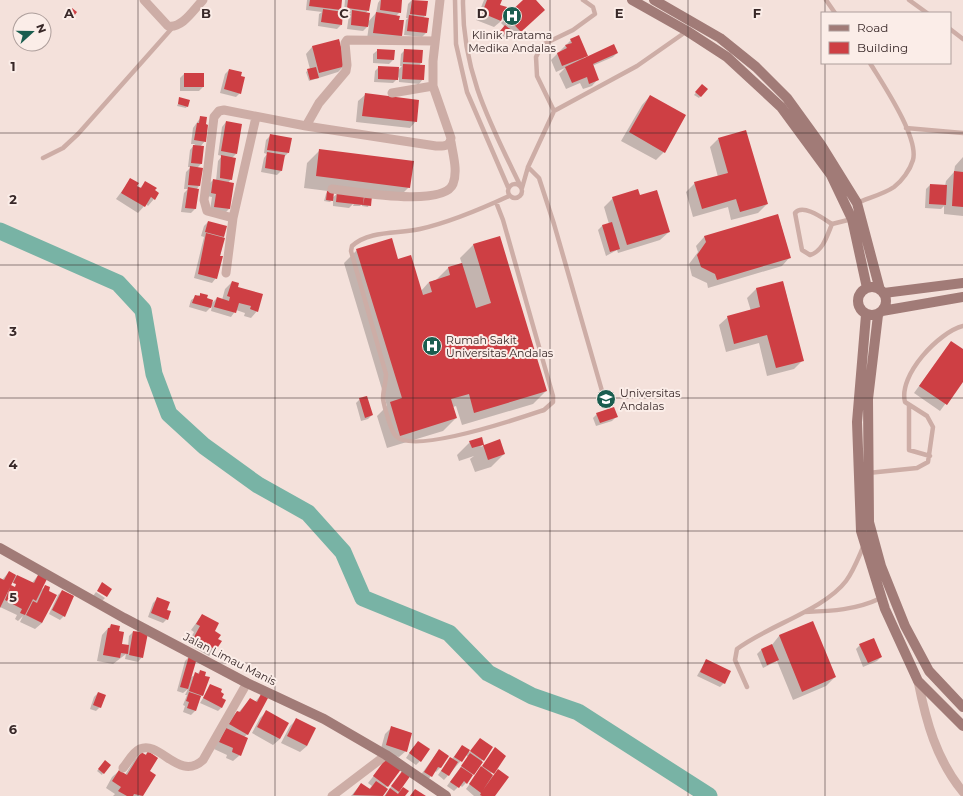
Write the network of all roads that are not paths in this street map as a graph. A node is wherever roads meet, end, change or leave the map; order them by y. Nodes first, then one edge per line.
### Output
1 (144, 0) edge
2 (204, 0) edge
3 (440, 0) edge
4 (455, 0) edge
5 (463, 0) edge
6 (583, 0) edge
7 (654, 0) edge
8 (826, 0) edge
9 (909, 0) edge
10 (637, 1) edge
11 (835, 12) edge
12 (926, 12) edge
13 (173, 27) junction
14 (951, 30) edge
15 (687, 31) junction
16 (963, 39) edge
17 (435, 41) junction
18 (748, 61) junction
19 (871, 64) edge
20 (741, 71) junction
21 (434, 86) junction
22 (392, 94) dead end
23 (554, 111) junction
24 (256, 117) junction
25 (306, 126) junction
26 (906, 128) junction
27 (963, 133) edge
28 (451, 142) junction
29 (43, 158) dead end
30 (528, 167) junction
31 (508, 187) junction
32 (521, 187) junction
33 (332, 189) dead end
34 (510, 196) junction
35 (496, 202) junction
36 (857, 203) junction
37 (233, 218) junction
38 (852, 219) junction
39 (832, 224) junction
40 (226, 273) dead end
41 (963, 283) edge
42 (867, 288) junction
43 (882, 292) junction
44 (963, 297) edge
45 (880, 313) junction
46 (866, 315) junction
47 (963, 326) edge
48 (602, 391) dead end
49 (909, 406) junction
50 (930, 456) junction
51 (868, 473) junction
52 (864, 502) junction
53 (864, 543) junction
54 (0, 548) edge
55 (882, 598) junction
56 (803, 612) junction
57 (918, 681) junction
58 (247, 683) junction
59 (747, 687) dead end
60 (962, 704) edge
61 (963, 726) edge
62 (386, 755) junction
63 (123, 768) dead end
64 (963, 792) edge
65 (332, 796) edge
66 (446, 796) edge

1 - 13 street
2 - 13 street
3 - 17 street
4 - 31 lane
5 - 32 lane
6 - 23 lane
7 - 18 street
8 - 11 lane
9 - 12 lane
10 - 15 street
13 - 29 lane
14 - 16 lane
15 - 20 street
15 - 23 lane
17 - 21 street
17 - 25 street
18 - 20 street
18 - 36 street
19 - 26 lane
20 - 38 street
21 - 22 street
21 - 28 street
23 - 30 lane
24 - 25 street
24 - 37 street
24 - 37 street
25 - 28 street
26 - 27 lane
26 - 36 lane
28 - 33 street
30 - 32 lane
30 - 48 lane
31 - 32 lane
31 - 34 lane
32 - 34 lane
34 - 35 lane
35 - 35 lane
36 - 43 street
37 - 40 street
38 - 39 lane
38 - 42 street
39 - 39 lane
41 - 43 street
42 - 43 street
42 - 46 street
43 - 45 street
44 - 45 street
45 - 46 street
45 - 51 street
46 - 52 street
47 - 49 lane
49 - 50 lane
49 - 50 lane
50 - 51 lane
51 - 52 street
52 - 53 street
52 - 60 street
53 - 55 street
53 - 56 lane
54 - 58 street, Jalan Limau Manis
55 - 56 lane
55 - 57 street
56 - 59 lane
57 - 61 street
57 - 64 street
58 - 62 street, Jalan Limau Manis
58 - 63 street
62 - 65 street
62 - 66 street, Jalan Limau Manis

